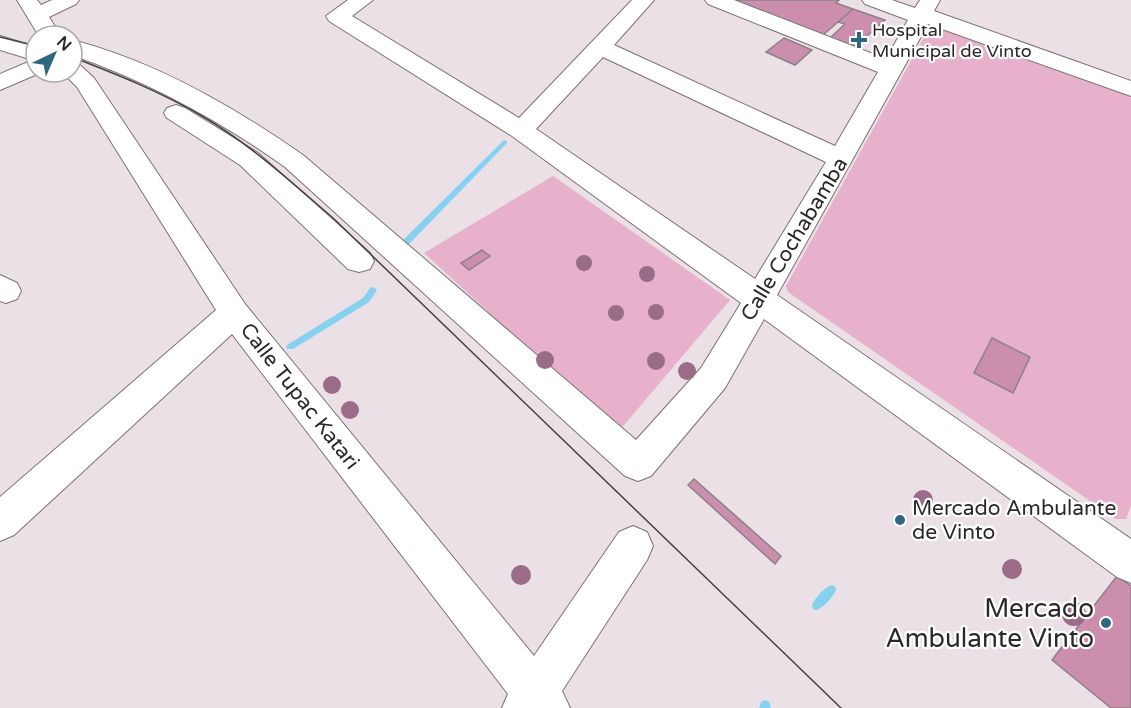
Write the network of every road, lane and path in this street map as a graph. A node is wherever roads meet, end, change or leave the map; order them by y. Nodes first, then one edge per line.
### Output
1 (69, 0) edge
2 (363, 0) edge
3 (644, 0) edge
4 (715, 0) edge
5 (872, 0) edge
6 (32, 7) edge
7 (925, 11) edge
8 (43, 24) edge
9 (0, 27) edge
10 (24, 33) edge
11 (0, 43) edge
12 (598, 47) junction
13 (24, 50) edge
14 (84, 65) edge
15 (84, 69) edge
16 (892, 69) junction
17 (24, 72) edge
18 (84, 80) edge
19 (0, 83) edge
20 (1131, 89) edge
21 (521, 130) junction
22 (842, 159) junction
23 (359, 261) dead end
24 (759, 299) junction
25 (234, 313) junction
26 (0, 522) edge
27 (633, 546) dead end
28 (1131, 562) edge
29 (535, 702) edge

1 - 6 street
2 - 21 street
3 - 12 street
4 - 16 street
5 - 7 street
6 - 8 street
7 - 16 street, Calle Cochabamba
7 - 20 street
9 - 10 street
11 - 13 street
12 - 21 street
12 - 22 street
14 - 24 street, Calle Cochabamba
15 - 23 street
16 - 22 street, Calle Cochabamba
17 - 19 street
18 - 25 street, Calle Tupac Katari
21 - 24 street
22 - 24 street, Calle Cochabamba
24 - 28 street
25 - 26 street
25 - 29 street, Calle Tupac Katari
27 - 29 street

